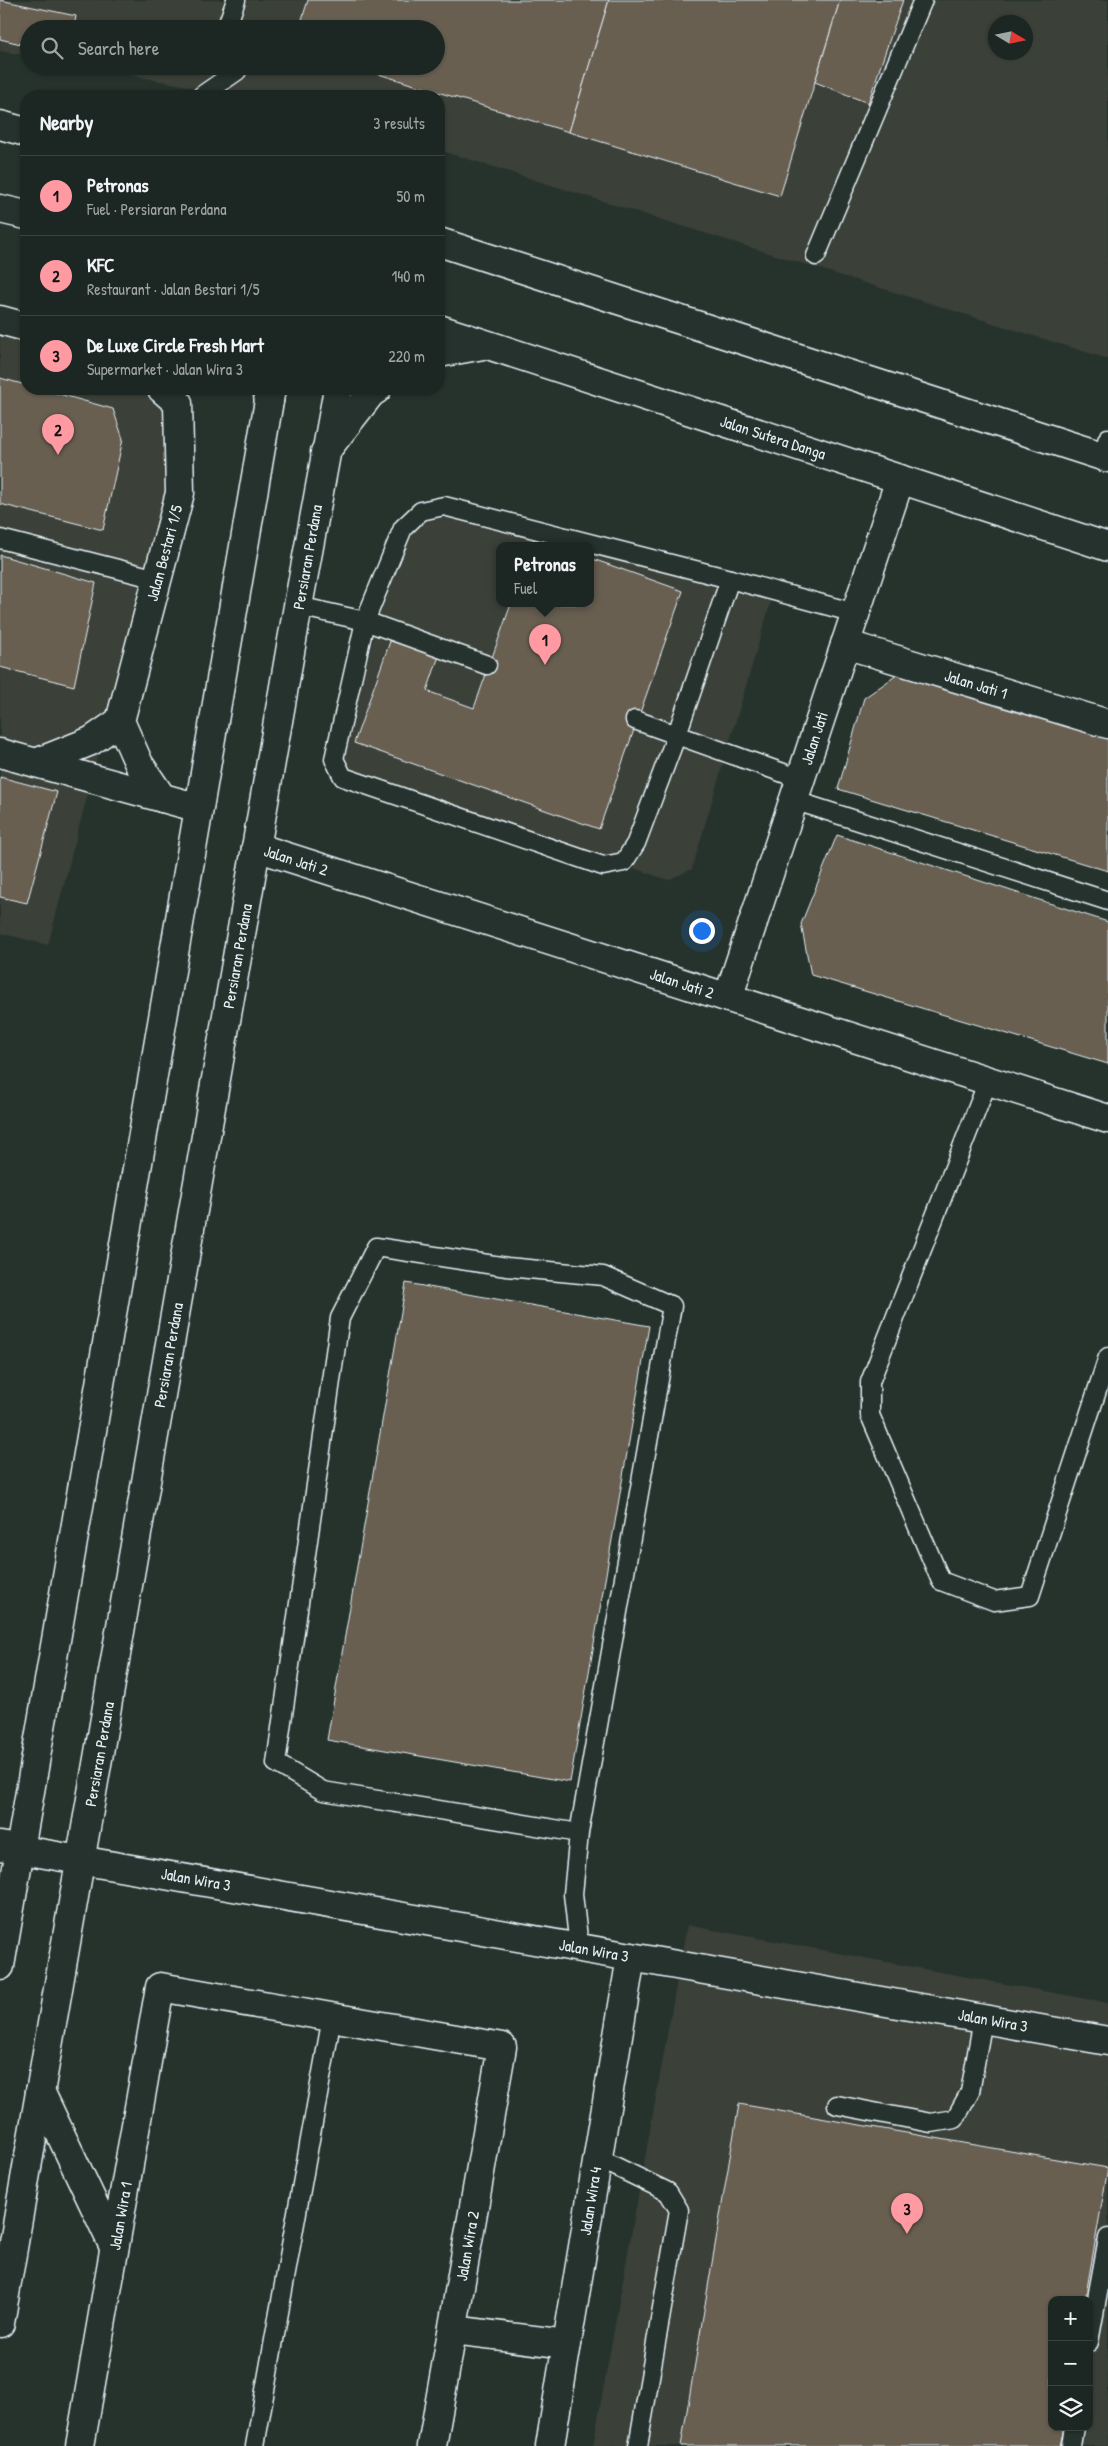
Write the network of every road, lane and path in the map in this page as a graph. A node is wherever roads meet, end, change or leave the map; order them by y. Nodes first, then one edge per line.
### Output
1 (236, 0) edge
2 (924, 0) edge
3 (229, 20) edge
4 (231, 75) edge
5 (210, 90) edge
6 (0, 125) edge
7 (20, 130) edge
8 (0, 209) edge
9 (20, 214) edge
10 (445, 244) edge
11 (816, 256) dead end
12 (0, 320) edge
13 (20, 325) edge
14 (445, 330) edge
15 (487, 344) junction
16 (445, 352) edge
17 (169, 395) edge
18 (269, 395) edge
19 (337, 395) edge
20 (369, 395) edge
21 (1106, 451) edge
22 (325, 452) junction
23 (900, 479) junction
24 (0, 539) edge
25 (585, 542) edge
26 (594, 544) edge
27 (1108, 547) edge
28 (157, 579) junction
29 (730, 579) junction
30 (298, 606) junction
31 (855, 613) junction
32 (364, 621) junction
33 (845, 644) junction
34 (487, 665) dead end
35 (635, 720) dead end
36 (120, 721) junction
37 (1108, 724) edge
38 (677, 734) junction
39 (0, 753) edge
40 (36, 763) junction
41 (797, 790) junction
42 (162, 798) junction
43 (199, 808) junction
44 (256, 847) junction
45 (1108, 901) edge
46 (728, 998) junction
47 (988, 1081) junction
48 (1108, 1119) edge
49 (1108, 1357) edge
50 (579, 1832) junction
51 (10, 1847) edge
52 (81, 1859) junction
53 (579, 1947) junction
54 (631, 1957) junction
55 (0, 1966) edge
56 (332, 2017) junction
57 (983, 2019) junction
58 (1108, 2041) edge
59 (40, 2091) junction
60 (836, 2105) dead end
61 (598, 2158) junction
62 (1108, 2238) edge
63 (114, 2247) junction
64 (0, 2323) edge
65 (452, 2330) junction
66 (1089, 2341) edge
67 (567, 2344) junction
68 (1073, 2431) edge
69 (80, 2446) edge
70 (256, 2446) edge
71 (432, 2446) edge
72 (550, 2446) edge
73 (638, 2446) edge
74 (1070, 2446) edge

1 - 3 lane
2 - 11 lane
4 - 5 lane
6 - 7 street
8 - 9 street
10 - 21 street
12 - 13 street
14 - 15 street, Jalan Sutera Danga
15 - 16 street
15 - 23 street, Jalan Sutera Danga
17 - 28 street, Jalan Bestari 1/5
18 - 43 street
19 - 22 street, Persiaran Perdana
20 - 22 street
22 - 30 street, Persiaran Perdana
23 - 27 street, Jalan Sutera Danga
23 - 31 street, Jalan Jati
24 - 28 lane
25 - 32 lane
26 - 29 lane
28 - 36 street, Jalan Bestari 1/5
29 - 31 lane
29 - 38 lane
30 - 32 lane
30 - 44 street, Persiaran Perdana
31 - 33 street, Jalan Jati
32 - 34 lane
32 - 38 lane
33 - 37 street, Jalan Jati 1
33 - 41 street, Jalan Jati
35 - 38 lane
36 - 40 street
36 - 42 street
38 - 41 lane
39 - 40 street
40 - 42 street
41 - 45 lane
41 - 46 street, Jalan Jati
42 - 43 street
43 - 51 street
44 - 46 street, Jalan Jati 2
44 - 52 street, Persiaran Perdana
46 - 47 street, Jalan Jati 2
47 - 48 street, Jalan Jati 2
47 - 49 lane
50 - 50 lane
50 - 53 lane
51 - 52 street, Jalan Wira 3
51 - 55 street
52 - 53 street, Jalan Wira 3
52 - 59 street, Persiaran Perdana
53 - 54 street, Jalan Wira 3
54 - 57 street, Jalan Wira 3
54 - 61 street, Jalan Wira 4
56 - 63 street, Jalan Wira 1
56 - 65 street, Jalan Wira 2
56 - 70 lane
57 - 58 street, Jalan Wira 3
57 - 60 lane
59 - 63 street
59 - 64 street, Persiaran Perdana
61 - 67 street, Jalan Wira 4
61 - 73 lane
62 - 66 lane
63 - 69 street, Jalan Wira 1
65 - 67 street
65 - 71 street, Jalan Wira 2
67 - 72 street, Jalan Wira 4
68 - 74 lane

